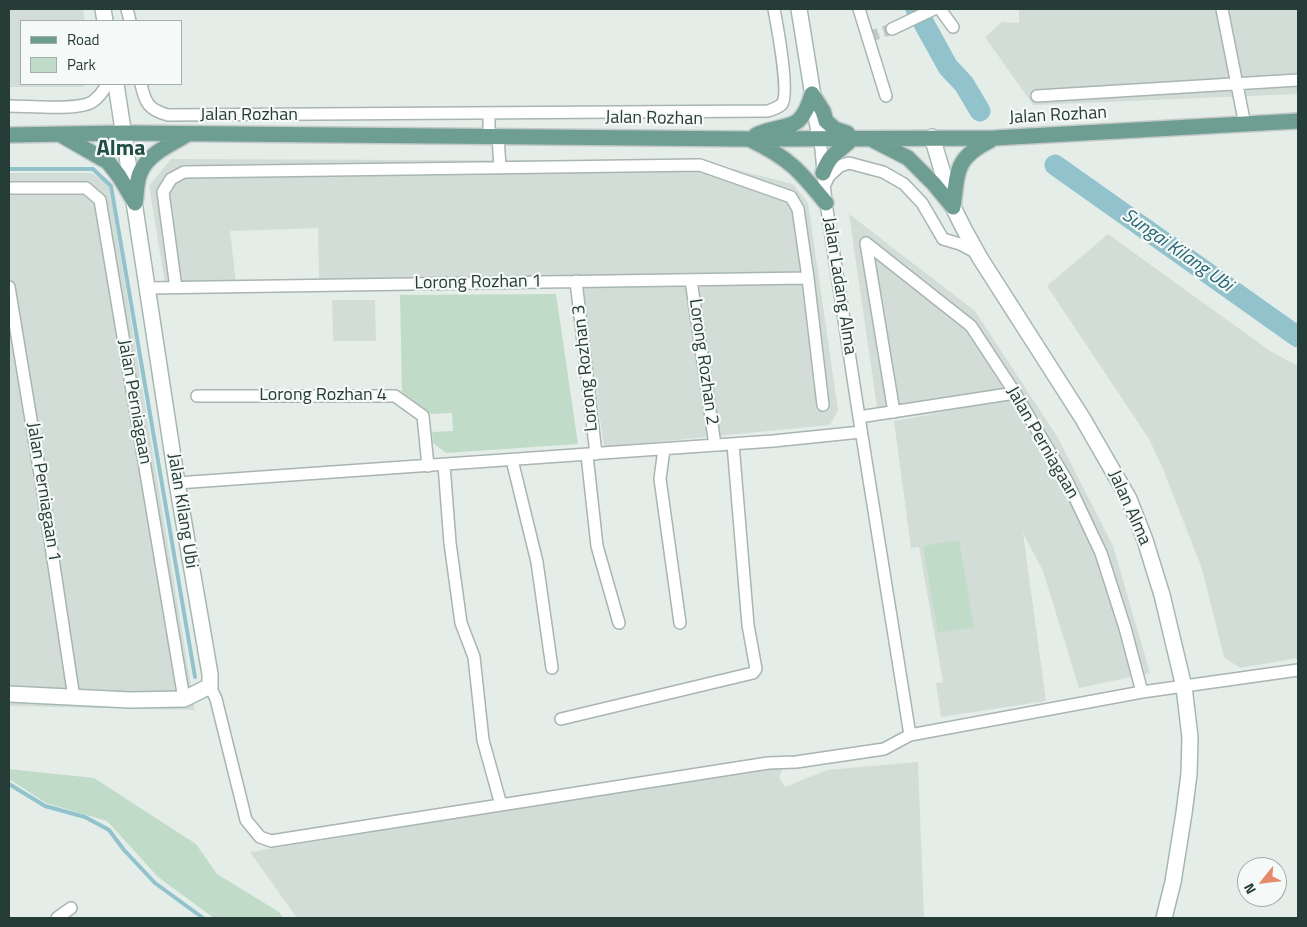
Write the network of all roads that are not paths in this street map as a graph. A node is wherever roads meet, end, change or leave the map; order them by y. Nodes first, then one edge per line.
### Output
1 (774, 9) edge
2 (799, 9) edge
3 (858, 9) edge
4 (935, 9) edge
5 (1222, 9) edge
6 (953, 27) dead end
7 (892, 29) tunnel mouth
8 (1298, 80) edge
9 (1238, 84) junction
10 (106, 85) edge
11 (116, 85) edge
12 (141, 85) edge
13 (812, 94) junction
14 (886, 96) dead end
15 (1037, 96) dead end
16 (9, 106) edge
17 (489, 113) junction
18 (1298, 122) edge
19 (1245, 125) junction
20 (60, 134) junction
21 (124, 134) junction
22 (188, 134) junction
23 (9, 135) edge
24 (494, 136) junction
25 (871, 138) junction
26 (932, 138) junction
27 (994, 138) junction
28 (748, 139) junction
29 (820, 139) junction
30 (852, 139) junction
31 (500, 168) junction
32 (824, 179) junction
33 (9, 188) edge
34 (135, 203) junction
35 (826, 203) junction
36 (953, 207) junction
37 (977, 253) junction
38 (808, 278) junction
39 (691, 280) junction
40 (576, 282) junction
41 (147, 288) junction
42 (176, 288) junction
43 (9, 294) edge
44 (1015, 393) junction
45 (197, 396) dead end
46 (824, 405) dead end
47 (894, 412) junction
48 (859, 417) junction
49 (861, 432) junction
50 (733, 444) junction
51 (715, 445) junction
52 (664, 449) junction
53 (591, 454) junction
54 (512, 460) junction
55 (444, 465) junction
56 (428, 466) junction
57 (177, 483) junction
58 (619, 623) dead end
59 (680, 623) dead end
60 (552, 668) dead end
61 (1298, 670) edge
62 (210, 686) junction
63 (1184, 687) junction
64 (1142, 692) junction
65 (9, 694) edge
66 (74, 698) junction
67 (184, 699) junction
68 (561, 719) dead end
69 (910, 735) junction
70 (501, 805) junction
71 (71, 908) dead end
72 (57, 918) edge
73 (1164, 918) edge

1 - 17 street, Jalan Rozhan
2 - 13 main road
3 - 14 street
4 - 6 street
4 - 7 street
5 - 9 street
8 - 9 street, Jalan Rozhan
9 - 15 street, Jalan Rozhan
9 - 19 street
10 - 16 street
11 - 21 main road, Jalan Kilang Ubi
12 - 17 street, Jalan Rozhan
13 - 28 main road
13 - 29 main road
13 - 30 main road
17 - 24 street
18 - 19 main road, Jalan Rozhan
19 - 27 main road, Jalan Rozhan
20 - 21 main road, Jalan Rozhan
20 - 23 main road, Jalan Rozhan
20 - 34 main road
21 - 22 main road, Jalan Rozhan
21 - 34 main road, Jalan Kilang Ubi
22 - 24 main road, Jalan Rozhan
22 - 34 main road
24 - 28 main road, Jalan Rozhan
24 - 31 street
25 - 26 main road, Jalan Rozhan
25 - 30 main road, Jalan Rozhan
25 - 36 main road
26 - 27 main road, Jalan Rozhan
26 - 36 main road, Jalan Alma
27 - 36 main road
28 - 29 main road, Jalan Rozhan
28 - 35 main road
29 - 30 main road, Jalan Rozhan
29 - 32 street, Jalan Ladang Alma
30 - 32 main road
31 - 38 street
31 - 42 street
32 - 35 street, Jalan Ladang Alma
32 - 37 street
33 - 67 street, Jalan Perniagaan
34 - 41 main road, Jalan Kilang Ubi
35 - 48 street, Jalan Ladang Alma
36 - 37 main road, Jalan Alma
37 - 63 main road, Jalan Alma
38 - 39 street, Lorong Rozhan 1
38 - 46 street
39 - 40 street, Lorong Rozhan 1
39 - 51 street, Lorong Rozhan 2
40 - 42 street, Lorong Rozhan 1
40 - 53 street, Lorong Rozhan 3
41 - 42 street, Lorong Rozhan 1
41 - 57 main road, Jalan Kilang Ubi
43 - 66 street, Jalan Perniagaan 1
44 - 47 street
44 - 47 street, Jalan Perniagaan
44 - 64 street, Jalan Perniagaan
45 - 56 street, Lorong Rozhan 4
47 - 48 street
48 - 49 street, Jalan Ladang Alma
49 - 50 street
49 - 69 street, Jalan Ladang Alma
50 - 51 street
50 - 68 street
51 - 52 street
52 - 53 street
52 - 59 street
53 - 54 street
53 - 58 street, Lorong Rozhan 3
54 - 55 street
54 - 60 street
55 - 56 street
55 - 70 street
56 - 57 street
57 - 62 main road, Jalan Kilang Ubi
61 - 63 street
62 - 67 main road
62 - 70 street
63 - 64 street
63 - 73 main road, Jalan Alma
64 - 69 street
65 - 66 main road
66 - 67 main road
69 - 70 street
71 - 72 street

